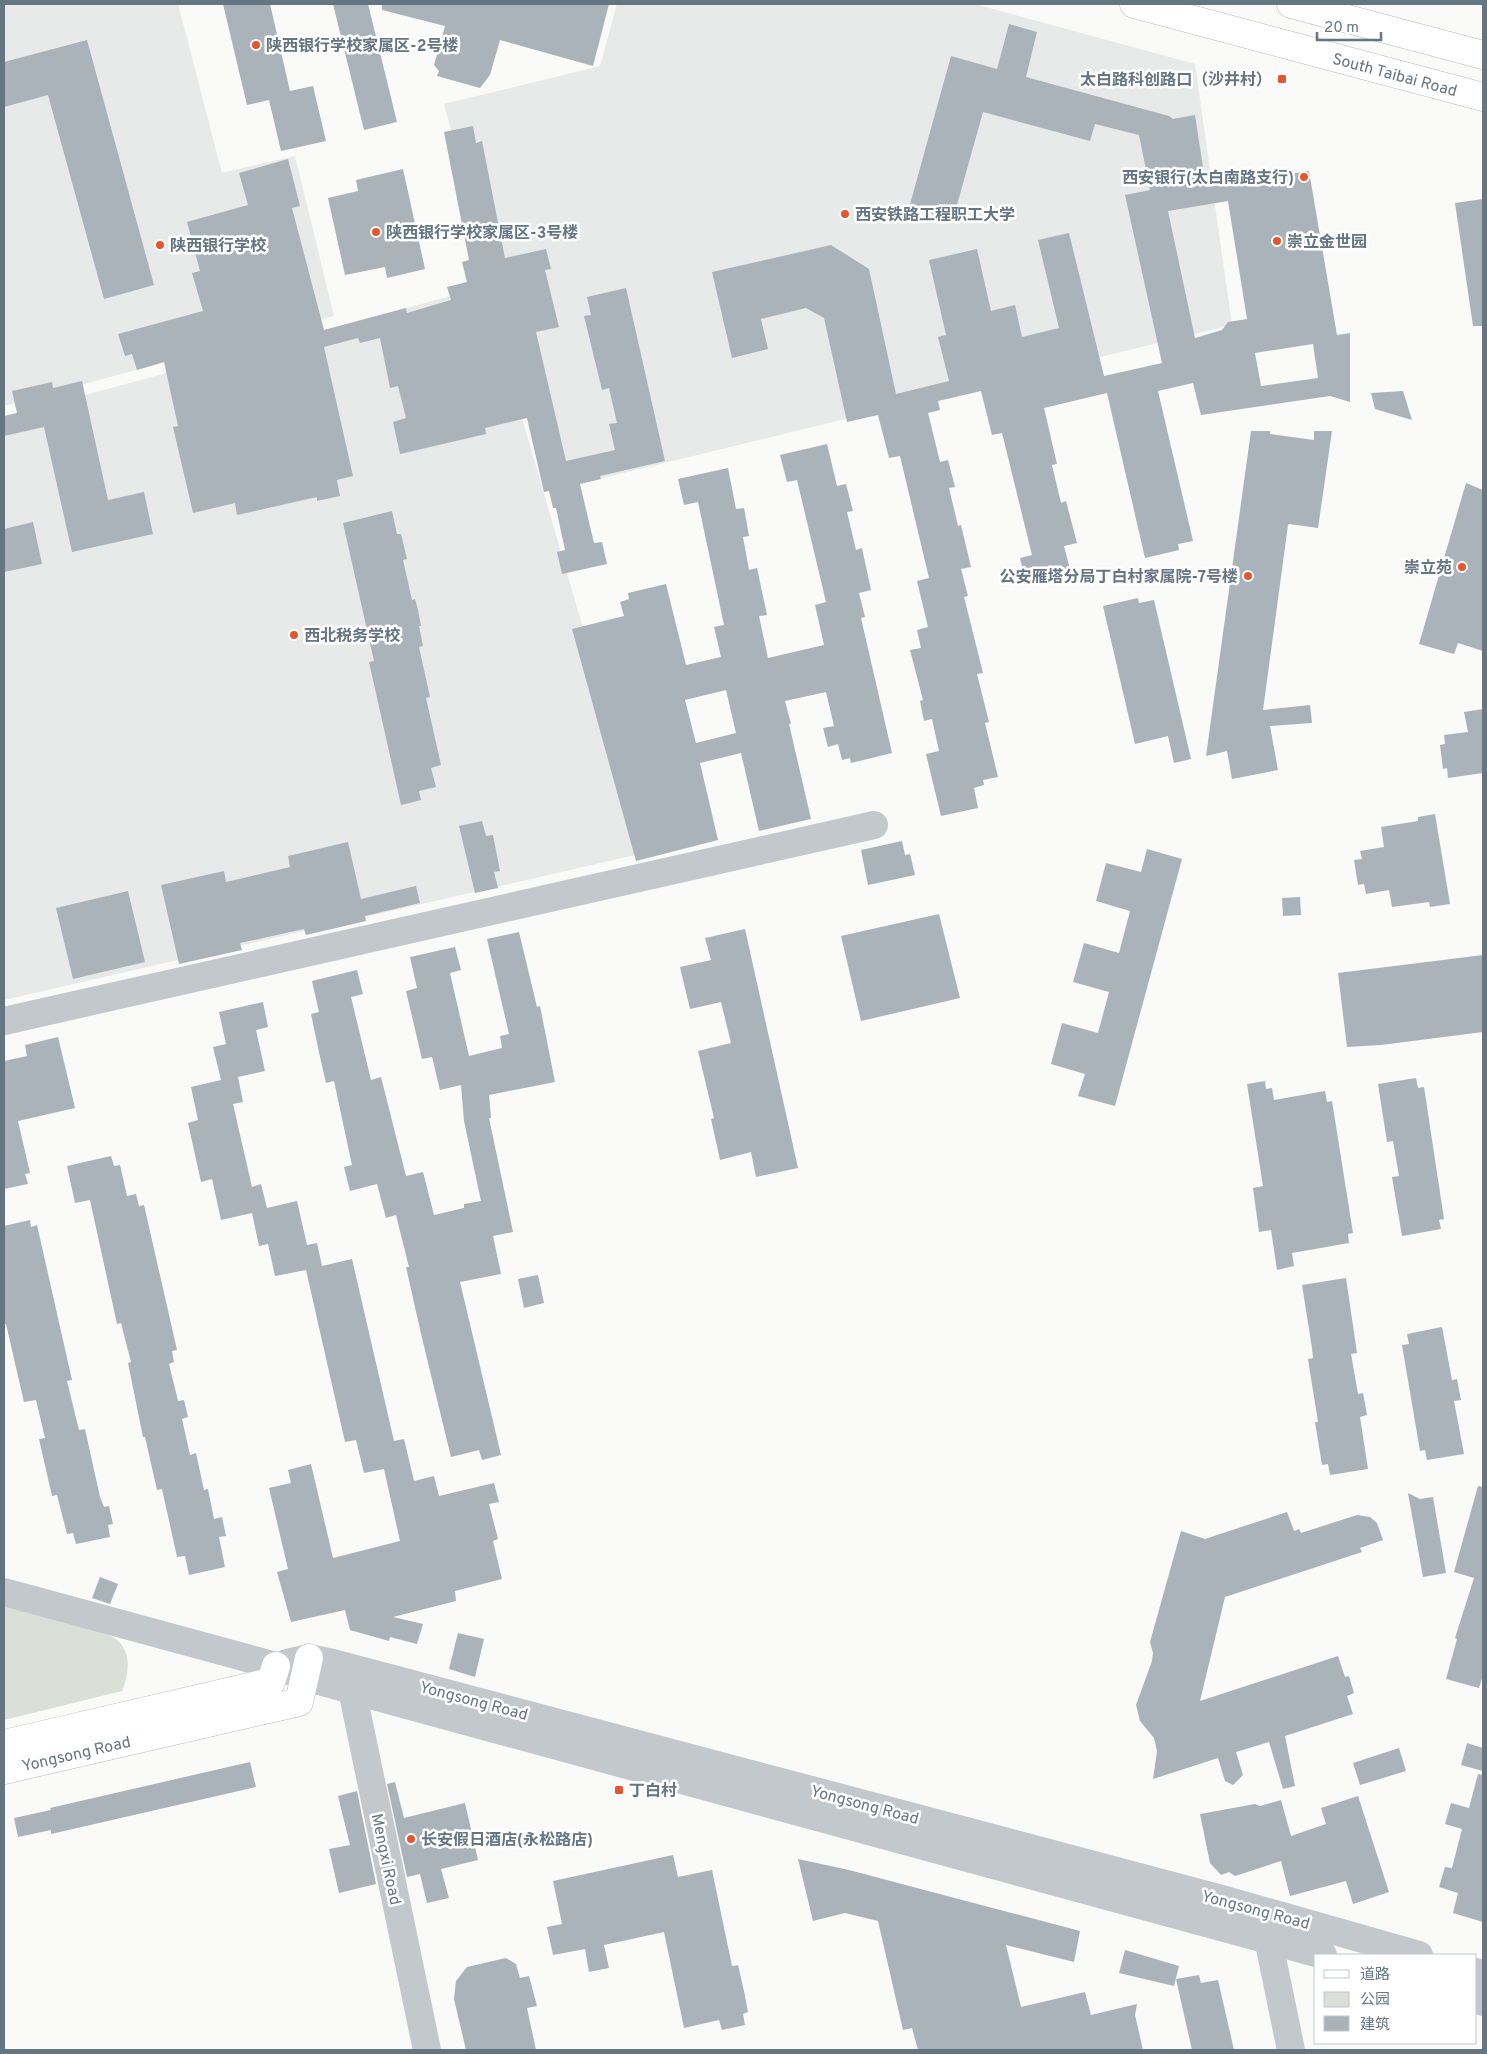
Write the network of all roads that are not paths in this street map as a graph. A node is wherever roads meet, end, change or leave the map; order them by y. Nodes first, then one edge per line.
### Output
1 (1134, 4) edge
2 (1291, 4) edge
3 (1483, 55) edge
4 (1483, 97) edge
5 (874, 825) dead end
6 (4, 1021) edge
7 (4, 1592) edge
8 (276, 1666) junction
9 (307, 1668) junction
10 (355, 1680) junction
11 (4, 1744) edge
12 (4, 1770) edge
13 (1262, 1910) junction
14 (1267, 1939) junction
15 (1320, 1954) edge
16 (1416, 1954) edge
17 (427, 2050) edge
18 (1291, 2050) edge

1 - 4 main road, South Taibai Road
2 - 3 main road
5 - 6 street
7 - 8 street
8 - 9 street, Yongsong Road
8 - 11 main road, Yongsong Road
9 - 10 street, Yongsong Road
9 - 12 main road, Yongsong Road
10 - 13 street, Yongsong Road
10 - 14 street, Yongsong Road
10 - 17 street, Mengxi Road
13 - 14 street
13 - 16 street, Yongsong Road
14 - 15 street, Yongsong Road
14 - 18 street

